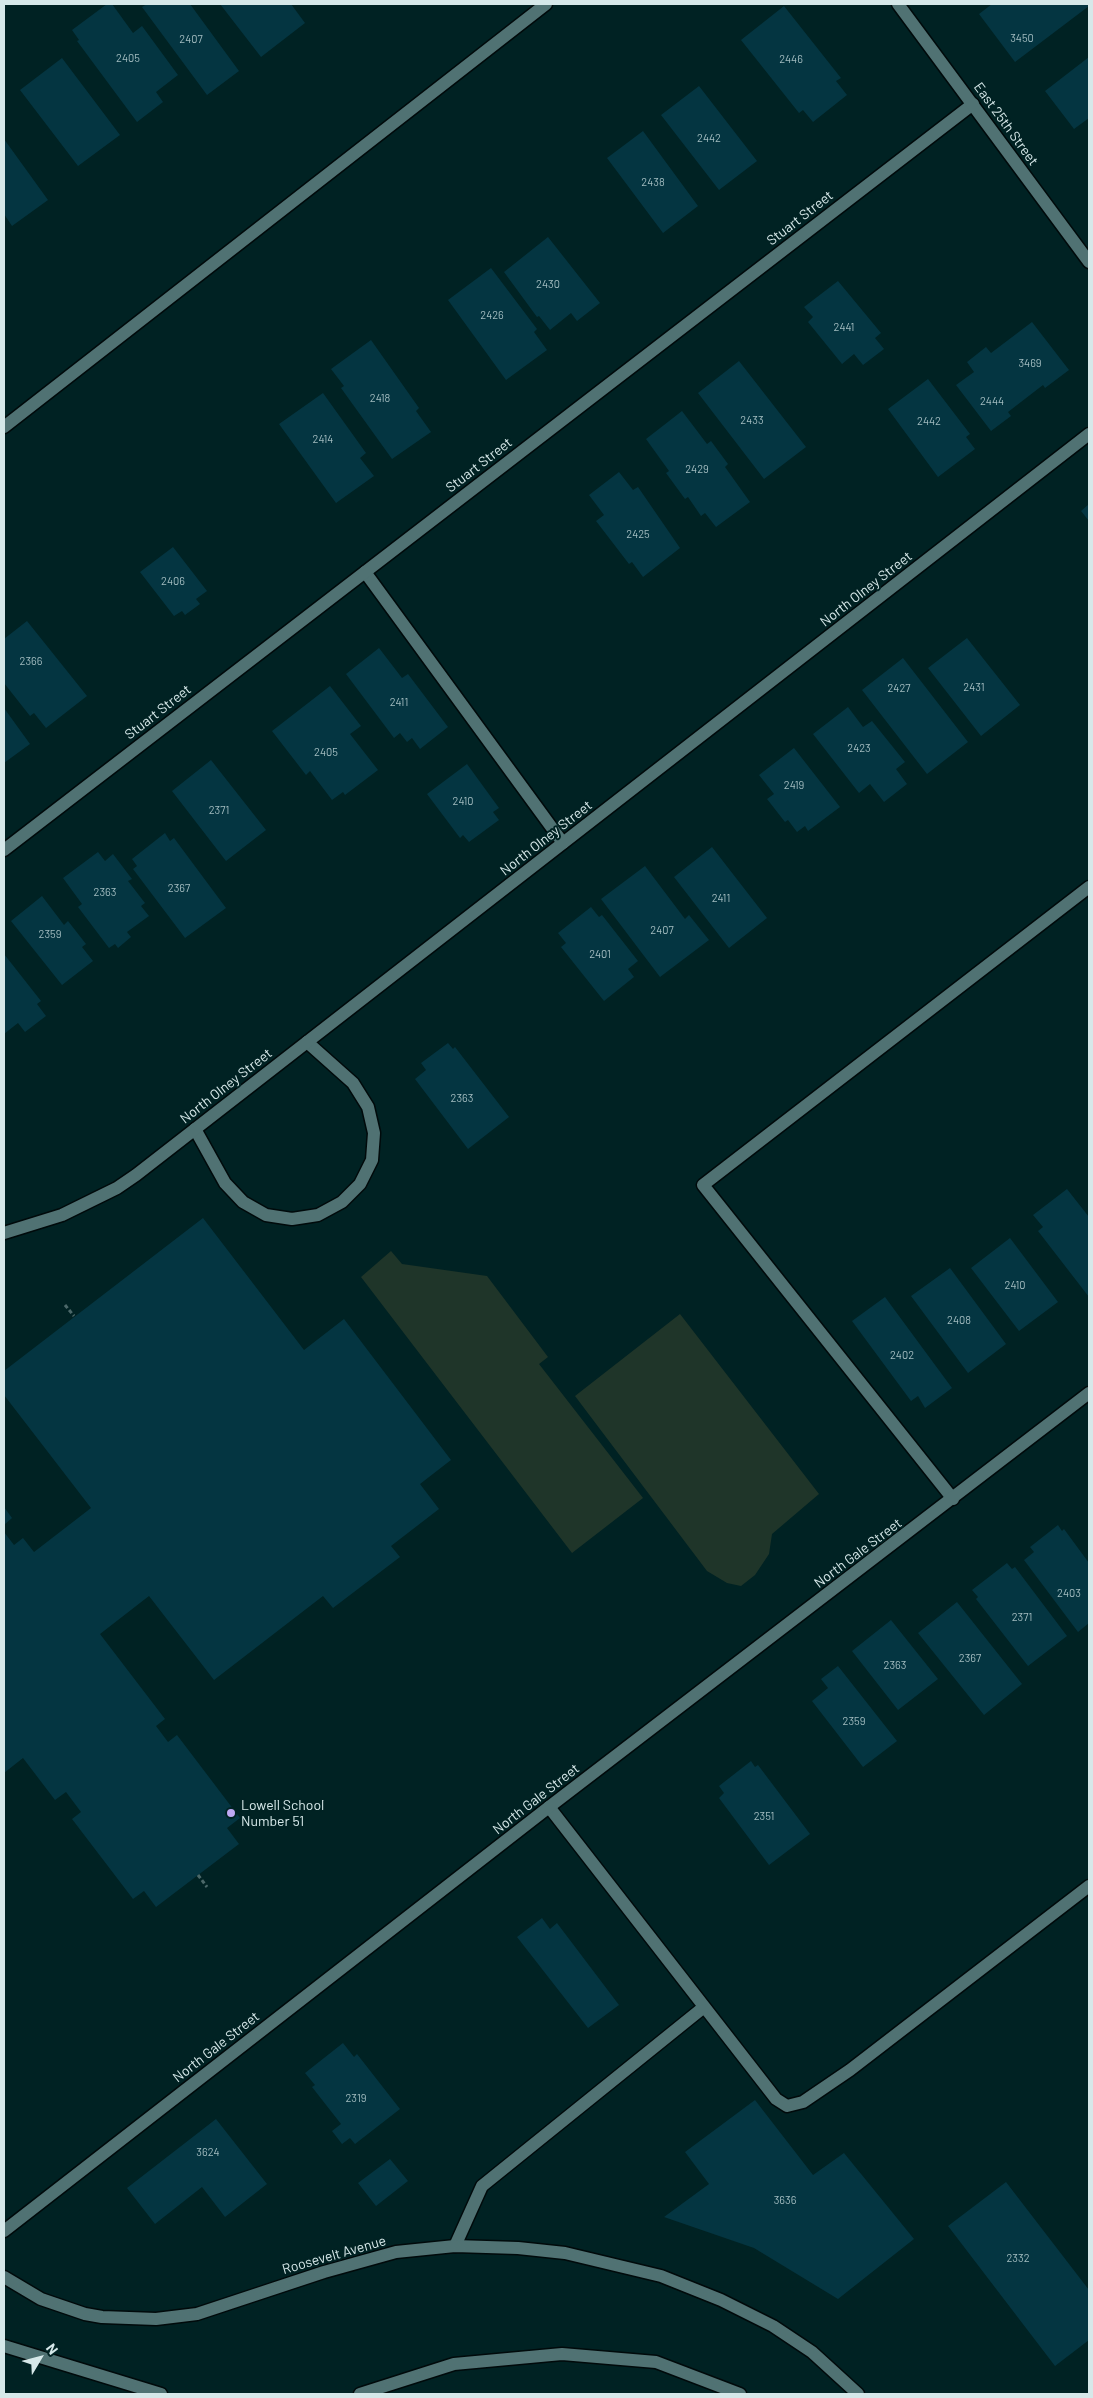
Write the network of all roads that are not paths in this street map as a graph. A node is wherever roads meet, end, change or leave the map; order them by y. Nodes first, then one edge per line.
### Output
1 (546, 4) edge
2 (898, 4) edge
3 (973, 104) junction
4 (1089, 262) edge
5 (4, 427) edge
6 (1089, 434) edge
7 (365, 572) junction
8 (564, 843) junction
9 (4, 850) edge
10 (1089, 887) edge
11 (307, 1042) junction
12 (195, 1129) junction
13 (4, 1233) edge
14 (1089, 1393) edge
15 (953, 1499) junction
16 (549, 1807) junction
17 (1089, 1886) edge
18 (704, 2007) junction
19 (4, 2231) edge
20 (455, 2246) junction
21 (4, 2277) edge
22 (4, 2346) edge
23 (161, 2394) edge
24 (360, 2394) edge
25 (740, 2394) edge
26 (858, 2394) edge

1 - 5 street
2 - 3 street, East 25th Street
3 - 4 street, East 25th Street
3 - 7 street, Stuart Street
6 - 8 street, North Olney Street
7 - 8 street
7 - 9 street, Stuart Street
8 - 11 street, North Olney Street
10 - 15 street
11 - 12 street, North Olney Street
11 - 12 street
12 - 13 street, North Olney Street
14 - 15 street, North Gale Street
15 - 16 street, North Gale Street
16 - 18 street
16 - 19 street, North Gale Street
17 - 18 street
18 - 20 street
20 - 21 street, Roosevelt Avenue
20 - 26 street, Roosevelt Avenue
22 - 23 street
24 - 25 street

